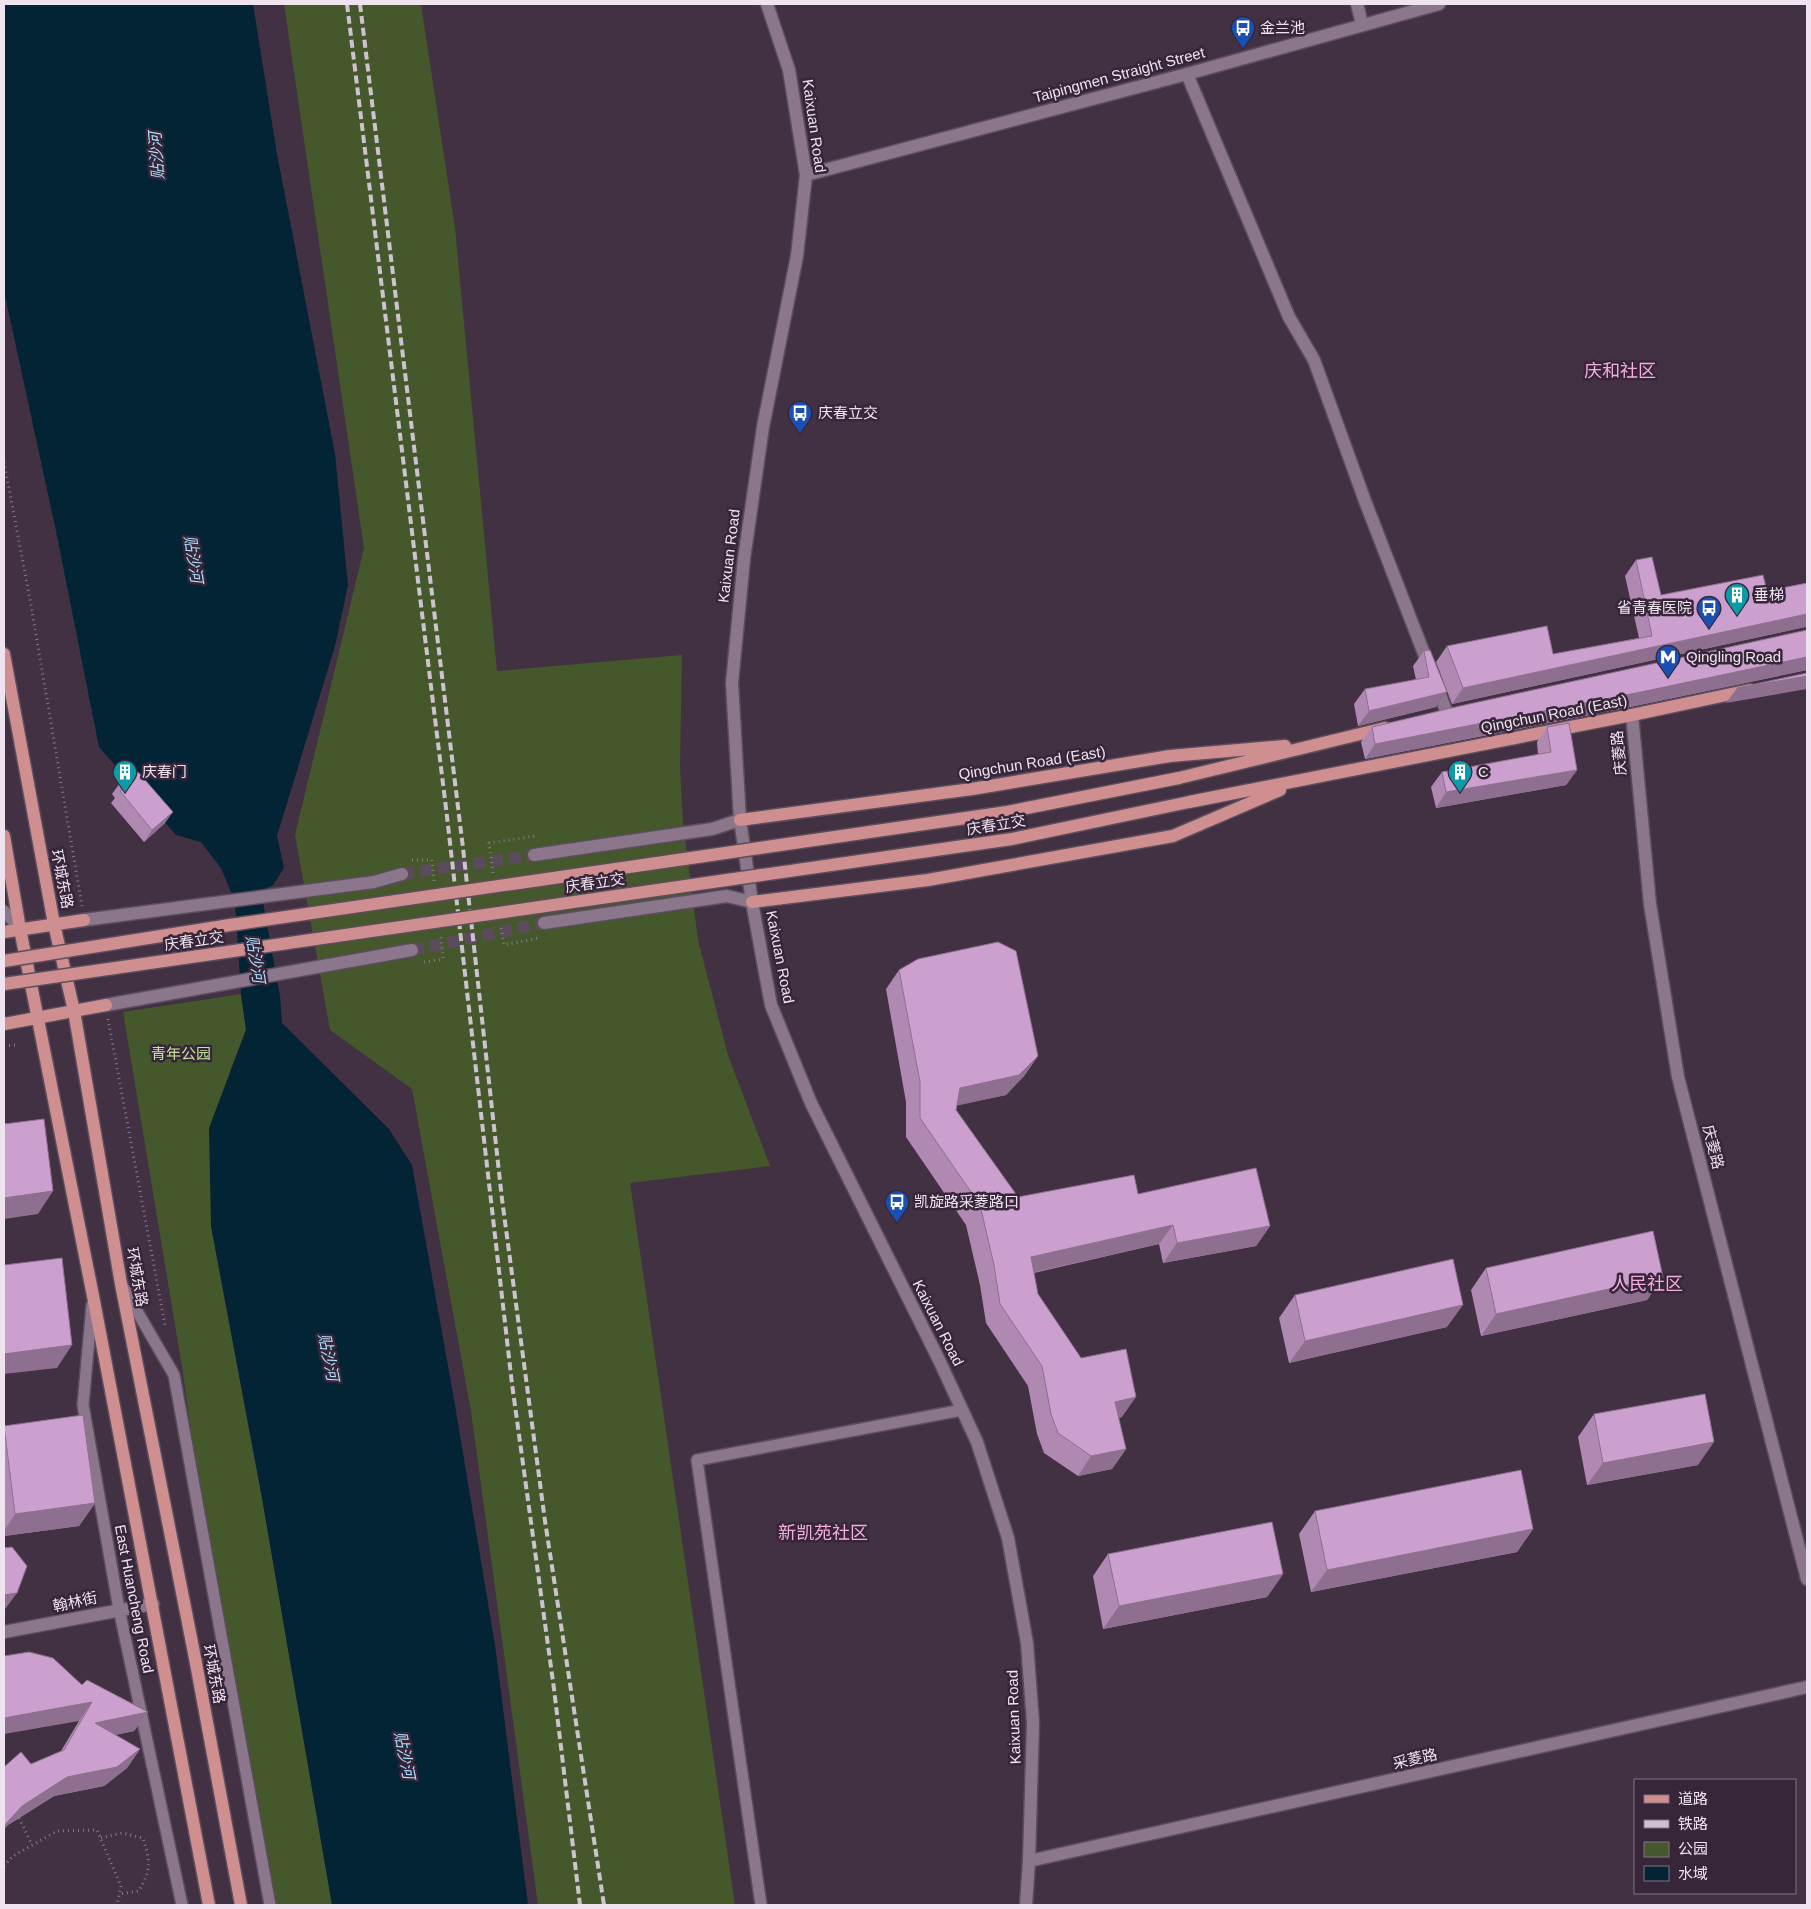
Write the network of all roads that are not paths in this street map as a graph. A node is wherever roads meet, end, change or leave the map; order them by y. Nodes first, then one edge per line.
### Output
1 (767, 4) edge
2 (1357, 4) edge
3 (1439, 4) edge
4 (1362, 24) junction
5 (1187, 74) junction
6 (806, 175) junction
7 (4, 654) edge
8 (1758, 688) edge
9 (1447, 713) edge
10 (1632, 715) junction
11 (1402, 724) edge
12 (1329, 742) junction
13 (1179, 778) joint
14 (1306, 779) junction
15 (1189, 802) joint
16 (740, 820) junction
17 (4, 836) edge
18 (534, 855) tunnel mouth
19 (402, 874) tunnel mouth
20 (752, 902) junction
21 (4, 911) edge
22 (84, 920) joint
23 (544, 923) tunnel mouth
24 (54, 924) junction
25 (20, 929) junction
26 (4, 932) edge
27 (412, 950) tunnel mouth
28 (4, 961) edge
29 (4, 984) edge
30 (106, 1005) joint
31 (74, 1011) junction
32 (38, 1016) junction
33 (4, 1024) edge
34 (121, 1284) junction
35 (93, 1296) junction
36 (962, 1410) junction
37 (1807, 1579) edge
38 (153, 1604) junction
39 (119, 1609) junction
40 (4, 1632) edge
41 (1807, 1688) edge
42 (1029, 1862) junction
43 (182, 1905) edge
44 (209, 1905) edge
45 (241, 1905) edge
46 (270, 1905) edge
47 (761, 1905) edge
48 (1026, 1905) edge

1 - 6 street, Kaixuan Road
2 - 4 street
3 - 4 street, Taipingmen Straight Street
4 - 5 street, Taipingmen Straight Street
5 - 6 street, Taipingmen Straight Street
5 - 9 street
6 - 16 street, Kaixuan Road
7 - 24 main road, 环城东路
8 - 10 main road, Qingchun Road (East)
10 - 14 main road, Qingchun Road (East)
10 - 37 street, 庆菱路
11 - 12 main road, Qingchun Road (East)
12 - 13 main road, Qingchun Road (East)
12 - 16 main road, Qingchun Road (East)
13 - 28 main road, 庆春立交, bridge
14 - 15 main road, Qingchun Road (East)
14 - 20 main road, Qingchun Road (East)
15 - 29 main road, 庆春立交, bridge
16 - 18 street
16 - 20 street, Kaixuan Road
17 - 25 main road
19 - 22 street
20 - 23 street
20 - 36 street, Kaixuan Road
21 - 25 lane
22 - 24 main road
24 - 25 main road
24 - 31 main road, 环城东路
25 - 26 main road
25 - 32 main road
27 - 30 street
30 - 31 main road
31 - 32 main road
31 - 34 main road, 环城东路
32 - 33 main road
32 - 35 main road
34 - 45 main road, 环城东路
34 - 46 lane
35 - 38 main road
35 - 39 lane, East Huancheng Road
36 - 42 street, Kaixuan Road
36 - 47 lane
38 - 39 street, 翰林街
38 - 44 main road
39 - 40 street, 翰林街
39 - 43 lane, East Huancheng Road
41 - 42 street, 采菱路
42 - 48 street, Kaixuan Road

